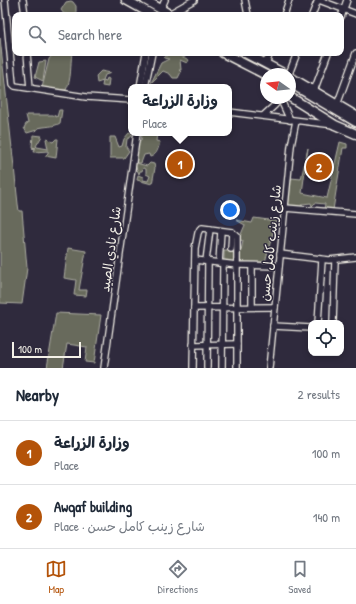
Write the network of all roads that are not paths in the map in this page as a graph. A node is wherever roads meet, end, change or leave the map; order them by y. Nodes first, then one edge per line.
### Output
1 (5, 0) edge
2 (24, 0) edge
3 (126, 0) edge
4 (144, 0) edge
5 (165, 0) edge
6 (194, 0) edge
7 (245, 0) edge
8 (289, 0) edge
9 (319, 0) edge
10 (347, 0) edge
11 (161, 9) junction
12 (344, 9) junction
13 (25, 12) edge
14 (148, 12) edge
15 (166, 12) edge
16 (173, 12) edge
17 (247, 12) edge
18 (285, 12) edge
19 (313, 12) edge
20 (343, 12) edge
21 (356, 14) edge
22 (356, 53) edge
23 (27, 56) edge
24 (148, 56) edge
25 (149, 56) edge
26 (236, 56) edge
27 (255, 56) edge
28 (269, 56) edge
29 (296, 56) edge
30 (327, 56) edge
31 (266, 64) junction
32 (262, 68) edge
33 (274, 68) edge
34 (291, 68) edge
35 (260, 71) edge
36 (260, 77) edge
37 (296, 80) edge
38 (141, 84) edge
39 (146, 84) edge
40 (296, 87) edge
41 (30, 88) junction
42 (314, 91) junction
43 (296, 93) edge
44 (128, 100) edge
45 (296, 100) edge
46 (276, 104) edge
47 (283, 104) edge
48 (337, 104) junction
49 (232, 112) edge
50 (263, 116) junction
51 (356, 116) edge
52 (293, 121) junction
53 (356, 122) edge
54 (335, 125) junction
55 (356, 128) edge
56 (356, 134) edge
57 (137, 136) edge
58 (285, 208) junction
59 (356, 214) edge
60 (210, 229) junction
61 (221, 231) junction
62 (235, 234) junction
63 (231, 249) dead end
64 (280, 254) junction
65 (356, 257) edge
66 (195, 260) junction
67 (322, 260) junction
68 (335, 260) junction
69 (207, 261) junction
70 (221, 263) junction
71 (237, 265) junction
72 (252, 266) junction
73 (279, 266) junction
74 (222, 306) junction
75 (208, 307) junction
76 (237, 307) junction
77 (252, 307) junction
78 (275, 307) junction
79 (194, 308) junction
80 (318, 320) edge
81 (333, 320) edge
82 (273, 326) junction
83 (308, 328) edge
84 (237, 344) junction
85 (193, 345) junction
86 (208, 345) junction
87 (221, 345) junction
88 (104, 368) edge
89 (193, 368) edge
90 (207, 368) edge
91 (222, 368) edge
92 (237, 368) edge
93 (269, 368) edge

1 - 41 street
2 - 13 street
3 - 14 main road
4 - 11 main road
5 - 11 street
6 - 16 street
7 - 17 street
8 - 18 street
9 - 12 street
9 - 19 street
10 - 12 street
11 - 15 main road
12 - 20 street
12 - 21 street
22 - 48 street
23 - 41 street
24 - 38 street
25 - 39 street
26 - 32 main road
26 - 35 main road
26 - 36 main road
27 - 31 main road
28 - 31 street
29 - 34 street
30 - 42 street
31 - 33 main road
37 - 42 main road
40 - 53 main road
41 - 44 street
42 - 48 main road
43 - 55 main road
45 - 54 main road
46 - 50 street
47 - 52 street
48 - 51 main road
49 - 50 street
50 - 52 street
52 - 54 street
52 - 58 street, شارع زينب كامل حسن
54 - 56 main road
57 - 88 street, شارع نادي الصيد
58 - 59 street
58 - 64 street, شارع زينب كامل حسن
60 - 61 street
60 - 66 street
60 - 69 street
61 - 62 street
61 - 70 street
62 - 63 street
62 - 71 street
64 - 67 street
64 - 73 street, شارع زينب كامل حسن
65 - 68 street
66 - 69 street
66 - 79 street
67 - 68 street
67 - 80 street
68 - 81 street
69 - 70 street
69 - 75 street
70 - 71 street
70 - 74 street
71 - 72 street
71 - 76 street
72 - 73 street
72 - 77 street
73 - 78 street, شارع زينب كامل حسن
74 - 75 street
74 - 76 street
74 - 87 street
75 - 79 street
75 - 86 street
76 - 77 street
76 - 84 street
77 - 78 street
78 - 82 street, شارع زينب كامل حسن
79 - 85 street
82 - 83 street
82 - 93 street, شارع زينب كامل حسن
84 - 87 street
84 - 92 street
85 - 86 street
85 - 89 street
86 - 87 street
86 - 90 street
87 - 91 street

